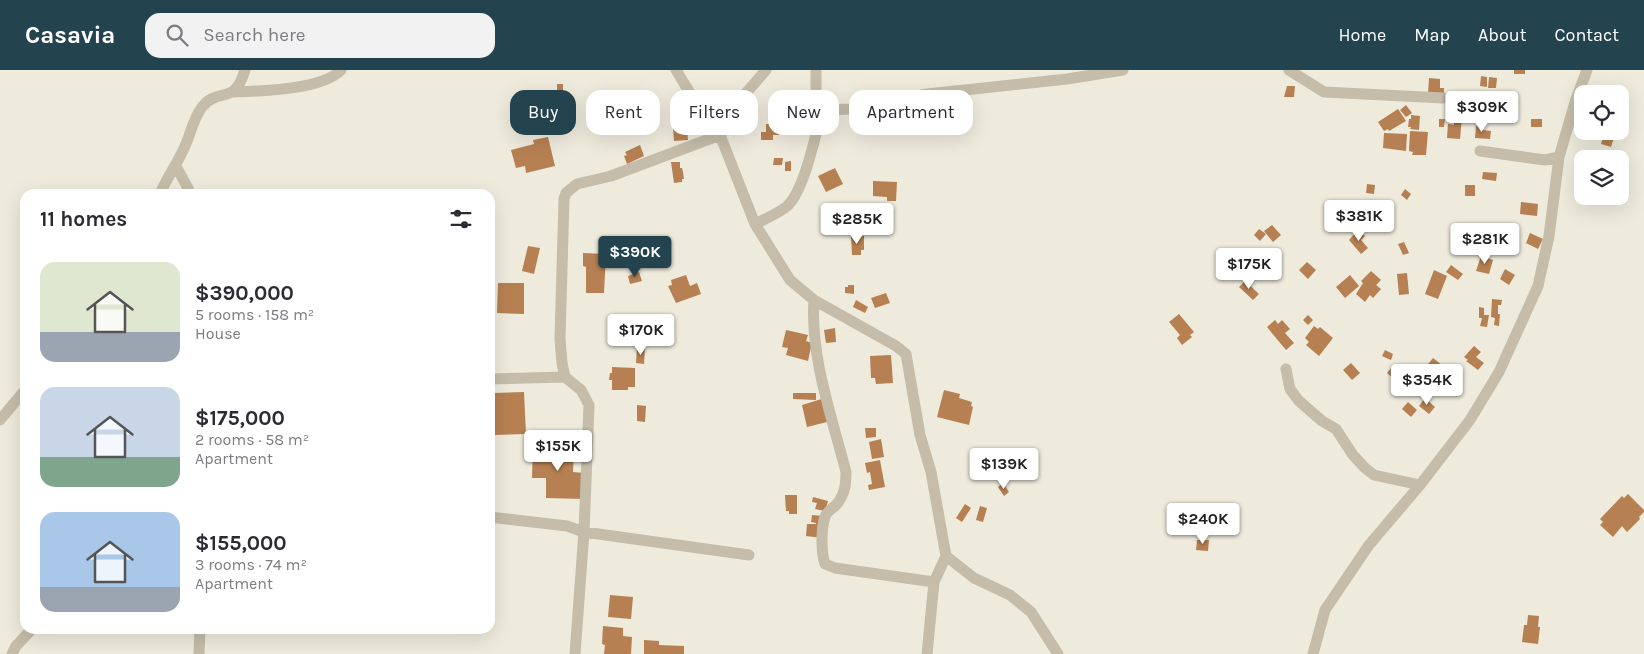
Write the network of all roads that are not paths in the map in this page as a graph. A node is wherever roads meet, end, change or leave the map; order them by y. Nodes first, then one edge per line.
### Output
1 (245, 70) edge
2 (341, 70) edge
3 (676, 70) edge
4 (766, 70) edge
5 (816, 70) edge
6 (1123, 70) edge
7 (1289, 70) edge
8 (1587, 70) edge
9 (688, 90) edge
10 (749, 90) edge
11 (816, 90) edge
12 (234, 92) junction
13 (1443, 98) dead end
14 (839, 109) edge
15 (720, 135) joint
16 (816, 135) edge
17 (1480, 151) dead end
18 (1559, 157) junction
19 (176, 166) junction
20 (163, 189) edge
21 (188, 189) edge
22 (755, 224) junction
23 (814, 300) junction
24 (1286, 368) dead end
25 (565, 376) junction
26 (495, 380) edge
27 (20, 396) edge
28 (0, 420) edge
29 (1420, 485) junction
30 (495, 518) edge
31 (584, 532) junction
32 (749, 555) dead end
33 (946, 556) junction
34 (934, 582) junction
35 (27, 634) edge
36 (200, 634) edge
37 (12, 654) edge
38 (198, 654) edge
39 (575, 654) edge
40 (927, 654) edge
41 (1058, 654) edge
42 (1313, 654) edge

1 - 12 street
2 - 12 street
3 - 9 street
4 - 10 street
5 - 11 street
6 - 14 street
7 - 13 street
8 - 18 street
12 - 19 street
15 - 22 street
15 - 25 street
16 - 22 street
17 - 18 street
18 - 29 street
19 - 20 street
19 - 21 street
22 - 23 street
23 - 33 street
23 - 34 street
24 - 29 street
25 - 26 street
25 - 31 street
27 - 28 street
29 - 42 street
30 - 31 street
31 - 32 street
31 - 39 street
33 - 34 street
33 - 41 street
34 - 40 street
35 - 37 street
36 - 38 street

